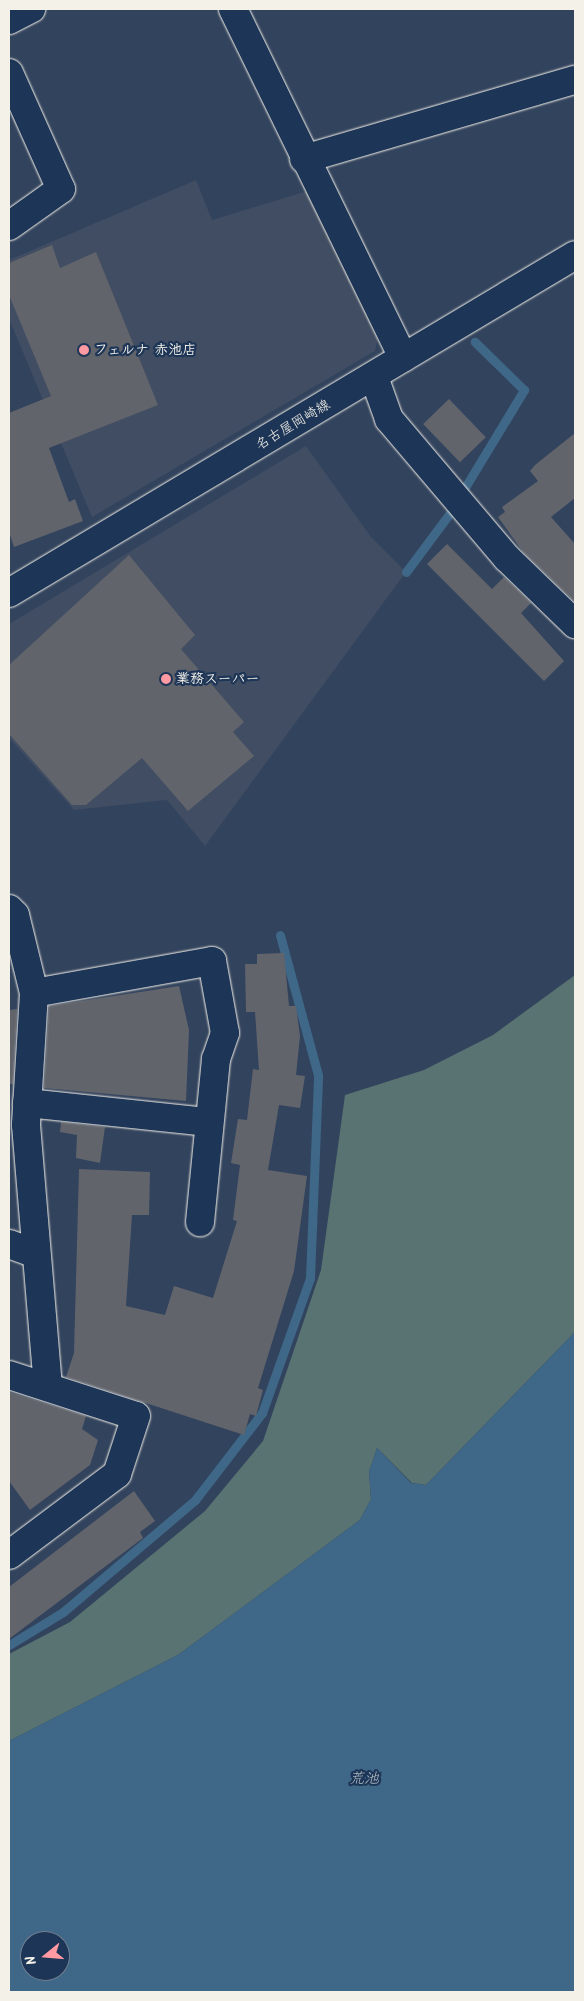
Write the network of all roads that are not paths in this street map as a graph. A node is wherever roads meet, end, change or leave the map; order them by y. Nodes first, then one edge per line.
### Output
1 (31, 9) edge
2 (233, 9) edge
3 (9, 20) edge
4 (9, 73) edge
5 (575, 80) edge
6 (304, 159) junction
7 (9, 226) edge
8 (575, 255) edge
9 (403, 358) junction
10 (374, 377) junction
11 (9, 593) edge
12 (575, 624) edge
13 (9, 909) edge
14 (34, 993) junction
15 (21, 1118) edge
16 (210, 1122) junction
17 (200, 1222) dead end
18 (9, 1244) edge
19 (34, 1253) junction
20 (9, 1374) edge
21 (48, 1387) junction
22 (9, 1555) edge

1 - 3 street
2 - 6 street
4 - 7 street
5 - 6 street
6 - 9 street
8 - 9 street, 名古屋岡崎線
9 - 10 street, 名古屋岡崎線
10 - 11 street, 名古屋岡崎線
10 - 12 street
13 - 14 street
14 - 15 street
14 - 16 street
15 - 16 street
15 - 19 street
16 - 17 street
18 - 19 street
19 - 21 street
20 - 21 street
21 - 22 street

